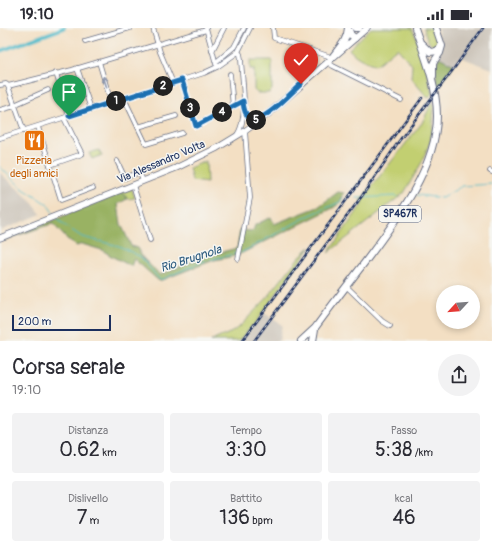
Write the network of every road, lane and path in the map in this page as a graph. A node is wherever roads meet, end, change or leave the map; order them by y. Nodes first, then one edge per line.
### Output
1 (130, 28) edge
2 (152, 28) edge
3 (224, 28) edge
4 (244, 28) edge
5 (250, 28) edge
6 (273, 28) edge
7 (348, 28) edge
8 (352, 28) edge
9 (355, 28) edge
10 (359, 28) edge
11 (366, 28) edge
12 (415, 28) edge
13 (436, 28) edge
14 (206, 29) edge
15 (355, 38) junction
16 (419, 40) junction
17 (85, 41) dead end
18 (441, 42) junction
19 (158, 44) junction
20 (212, 51) junction
21 (238, 52) junction
22 (329, 60) junction
23 (99, 62) junction
24 (216, 65) junction
25 (77, 68) junction
26 (56, 73) junction
27 (230, 74) dead end
28 (182, 80) junction
29 (432, 80) junction
30 (173, 83) junction
31 (0, 85) edge
32 (8, 86) junction
33 (48, 90) dead end
34 (124, 98) junction
35 (401, 100) dead end
36 (243, 101) junction
37 (111, 102) junction
38 (15, 105) junction
39 (233, 107) junction
40 (91, 109) junction
41 (0, 110) edge
42 (268, 114) junction
43 (244, 115) junction
44 (69, 116) junction
45 (176, 116) dead end
46 (64, 118) junction
47 (38, 127) junction
48 (138, 127) junction
49 (247, 130) junction
50 (24, 131) junction
51 (182, 133) dead end
52 (235, 137) junction
53 (0, 138) edge
54 (117, 161) dead end
55 (50, 165) junction
56 (143, 181) junction
57 (133, 185) junction
58 (93, 188) dead end
59 (0, 238) edge
60 (150, 240) dead end
61 (238, 255) dead end
62 (346, 286) junction
63 (390, 326) dead end
64 (315, 328) junction
65 (301, 341) edge
66 (312, 341) edge

1 - 17 street
2 - 19 street
3 - 20 street
4 - 24 street
5 - 21 street
6 - 22 street
7 - 15 main road
7 - 22 main road
8 - 15 main road
9 - 10 main road
11 - 15 main road, Via Alessandro Volta
12 - 16 main road, SP467R
13 - 18 main road
14 - 19 street
14 - 20 street
15 - 22 main road, Via Alessandro Volta
16 - 18 main road
16 - 29 main road, SP467R
18 - 29 main road
19 - 23 street
19 - 30 street
20 - 24 street
21 - 24 street
21 - 36 street
22 - 35 street
22 - 42 main road, Via Alessandro Volta
23 - 25 street
37 -> 23 street
24 - 28 street
25 - 26 street
25 - 40 street
26 - 32 street
26 - 44 street
27 - 39 street
28 - 30 street
28 - 39 street
29 - 62 main road, SP467R
30 - 34 street
31 - 32 street
32 - 38 street
33 - 38 street
34 - 37 street
34 - 48 street
36 - 39 street
36 - 43 street
37 - 40 street
38 - 41 street
38 - 50 street
40 - 44 street
42 - 43 street
42 - 49 main road, Via Alessandro Volta
43 - 49 street
43 - 52 street
44 - 46 street
45 - 48 street
46 - 47 street
46 - 55 street
47 - 50 street
47 - 55 street
48 - 51 street
49 - 52 main road, Via Alessandro Volta
49 - 61 street
50 - 53 street
52 - 56 main road, Via Alessandro Volta
54 - 56 street
55 - 58 street
56 - 57 main road, Via Alessandro Volta
57 - 59 main road, Via Alessandro Volta
57 - 60 street
62 - 63 street
62 - 64 main road, SP467R
64 - 65 main road, SP467R
64 - 66 main road, SP467R

